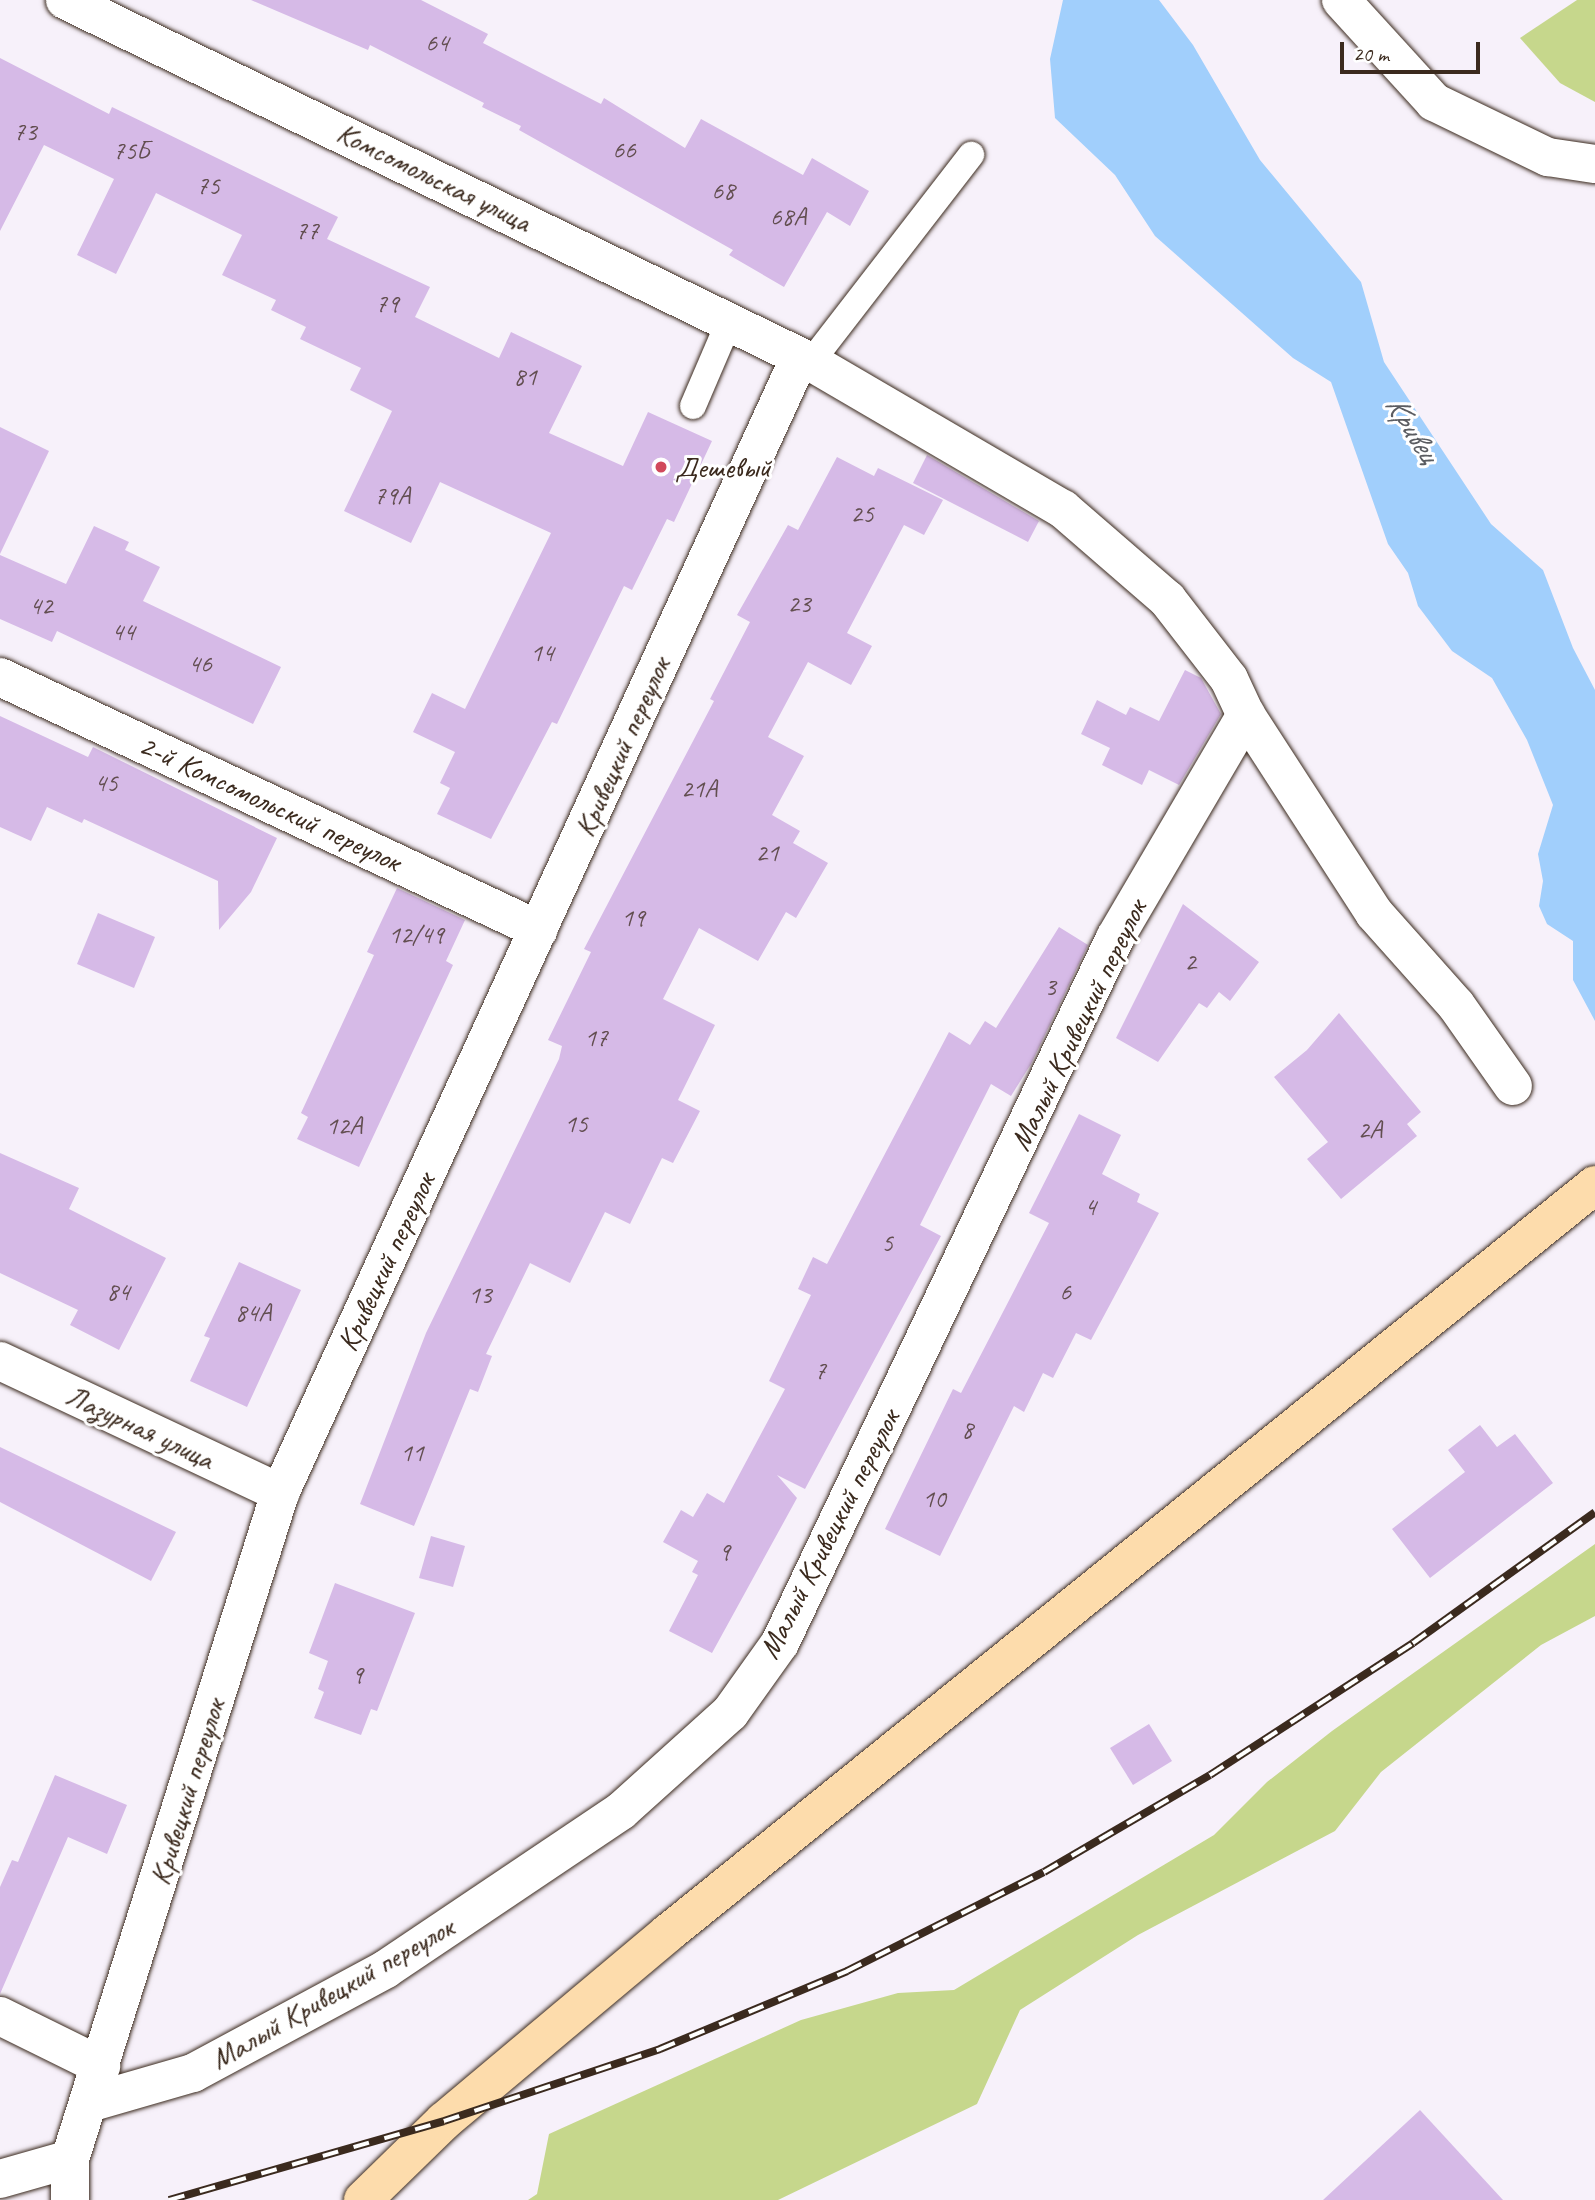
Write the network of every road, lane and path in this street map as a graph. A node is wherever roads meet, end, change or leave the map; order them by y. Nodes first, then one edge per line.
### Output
1 (65, 0) edge
2 (1341, 0) edge
3 (971, 155) dead end
4 (1595, 164) edge
5 (729, 322) junction
6 (805, 361) junction
7 (693, 406) dead end
8 (0, 677) edge
9 (1246, 715) junction
10 (539, 930) junction
11 (1513, 1086) dead end
12 (1595, 1185) edge
13 (0, 1361) edge
14 (280, 1493) junction
15 (0, 2017) edge
16 (101, 2066) junction
17 (89, 2103) junction
18 (71, 2159) junction
19 (0, 2179) edge
20 (70, 2200) edge
21 (363, 2200) edge

1 - 5 street, Комсомольская улица
2 - 4 street
3 - 6 lane
5 - 6 street, Комсомольская улица
5 - 7 lane
6 - 9 street, Комсомольская улица
6 - 10 street, Кривецкий переулок
8 - 10 street, 2-й Комсомольский переулок
9 - 11 street, Комсомольская улица
9 - 17 street, Малый Кривецкий переулок
10 - 14 street, Кривецкий переулок
12 - 21 main road
13 - 14 street, Лазурная улица
14 - 16 street, Кривецкий переулок
15 - 16 street
16 - 17 street, Кривецкий переулок
17 - 18 street, Кривецкий переулок
18 - 19 street
18 - 20 street, Кривецкий переулок

